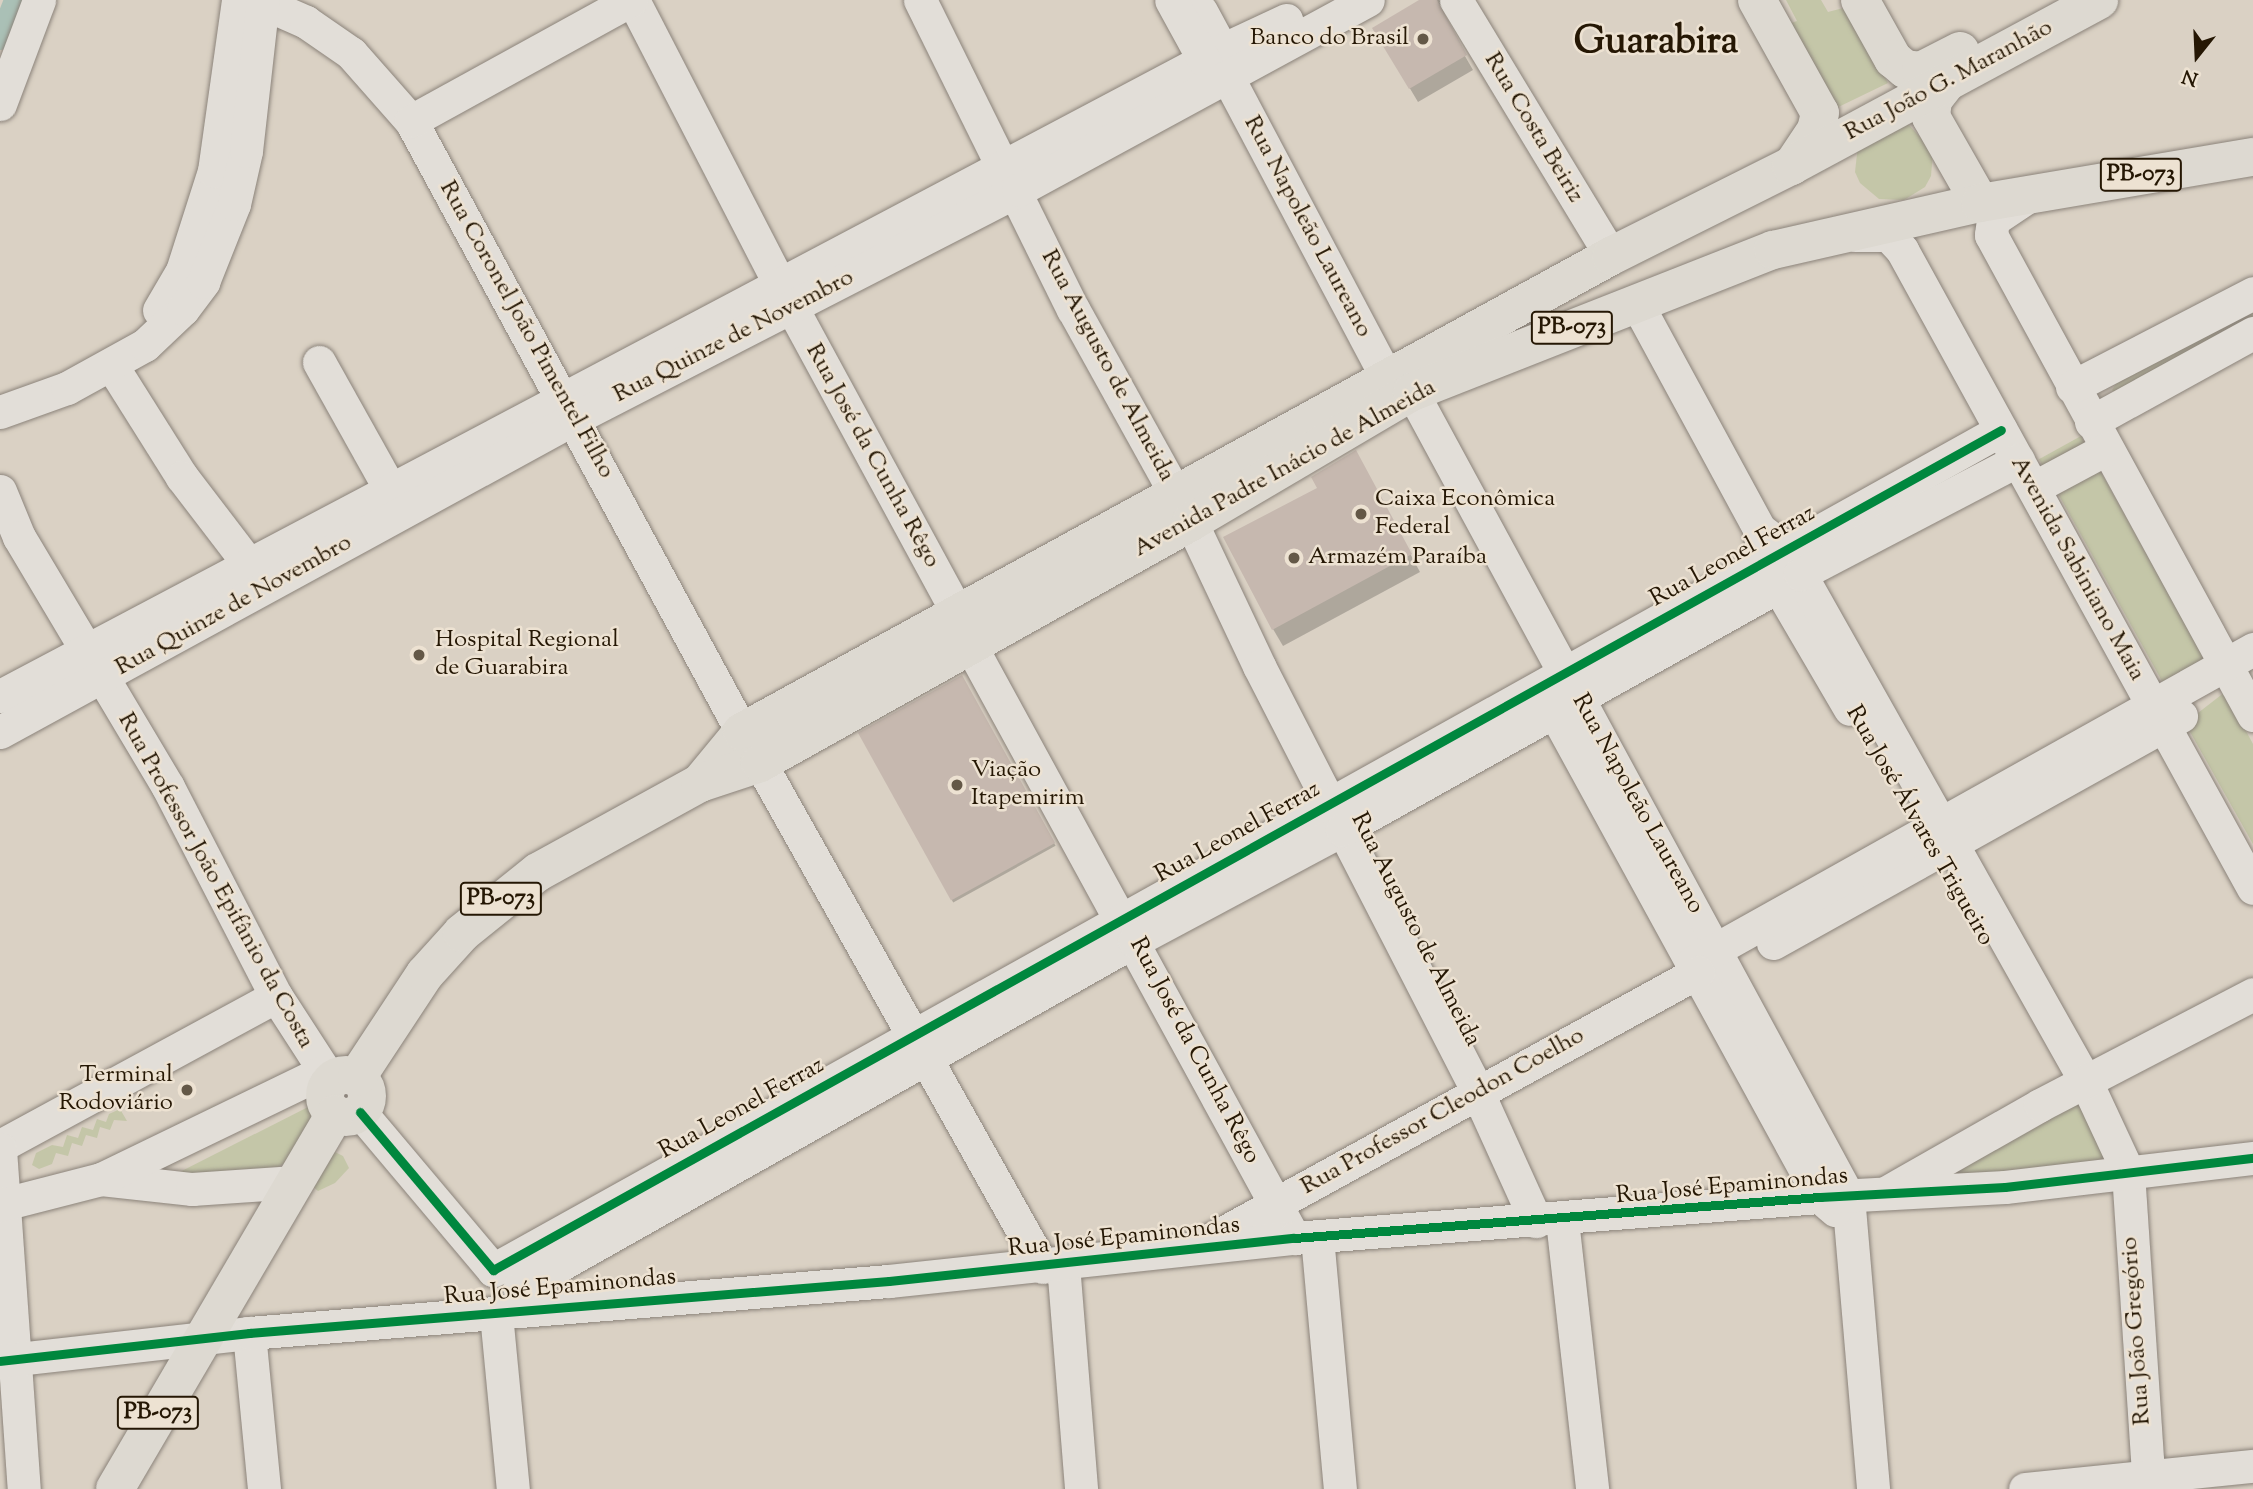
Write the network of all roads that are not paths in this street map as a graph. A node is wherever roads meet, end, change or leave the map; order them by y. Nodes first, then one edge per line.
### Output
1 (39, 0) edge
2 (632, 0) edge
3 (920, 0) edge
4 (1171, 0) edge
5 (1195, 0) edge
6 (1327, 0) edge
7 (1368, 0) edge
8 (1456, 0) edge
9 (1757, 0) edge
10 (1860, 0) edge
11 (2055, 0) edge
12 (2099, 0) edge
13 (250, 1) edge
14 (1218, 62) junction
15 (1947, 82) junction
16 (0, 104) edge
17 (411, 121) junction
18 (1837, 142) joint
19 (2253, 156) edge
20 (1791, 166) junction
21 (1011, 179) junction
22 (2030, 195) junction
23 (1980, 203) junction
24 (1825, 238) junction
25 (1611, 256) junction
26 (2253, 293) edge
27 (785, 296) junction
28 (1636, 302) junction
29 (2253, 333) edge
30 (319, 362) dead end
31 (101, 371) junction
32 (1400, 385) junction
33 (2072, 387) junction
34 (569, 408) junction
35 (0, 412) edge
36 (2001, 430) junction
37 (2098, 435) junction
38 (2027, 474) junction
39 (0, 491) edge
40 (391, 491) junction
41 (1184, 509) junction
42 (250, 566) junction
43 (1782, 568) junction
44 (964, 629) junction
45 (95, 665) junction
46 (2241, 667) edge
47 (1560, 691) junction
48 (0, 696) edge
49 (2253, 715) edge
50 (2158, 716) junction
51 (0, 732) edge
52 (751, 747) junction
53 (1336, 817) junction
54 (1939, 839) junction
55 (2253, 888) edge
56 (1129, 930) junction
57 (1707, 966) junction
58 (2253, 994) edge
59 (276, 996) junction
60 (921, 1046) junction
61 (341, 1091) junction
62 (1477, 1091) junction
63 (2085, 1096) junction
64 (0, 1147) edge
65 (2253, 1158) edge
66 (2128, 1172) junction
67 (101, 1179) junction
68 (295, 1182) junction
69 (1848, 1203) junction
70 (3, 1204) edge
71 (1277, 1206) junction
72 (1549, 1221) junction
73 (1305, 1238) junction
74 (1187, 1251) junction
75 (1053, 1265) junction
76 (495, 1282) junction
77 (496, 1314) junction
78 (452, 1316) junction
79 (249, 1333) junction
80 (201, 1337) junction
81 (7, 1360) edge
82 (2253, 1466) edge
83 (2148, 1483) edge
84 (24, 1489) edge
85 (115, 1489) edge
86 (264, 1489) edge
87 (513, 1489) edge
88 (1081, 1489) edge
89 (1340, 1489) edge
90 (1592, 1489) edge
91 (1873, 1489) edge
92 (2025, 1489) edge

1 - 16 street
2 - 17 street
2 - 27 street, Rua José da Cunha Rêgo
3 - 21 street, Rua Augusto de Almeida
4 - 14 street, Rua Napoleão Laureano
5 - 14 street, Rua Napoleão Laureano
6 - 14 street, Rua Quinze de Novembro
7 - 14 street, Rua Quinze de Novembro
8 - 25 street, Rua Costa Beiriz
9 - 20 main road
10 - 11 main road, Rua João G. Maranhão
12 - 15 main road, Rua João G. Maranhão
13 - 17 street, Rua Coronel João Pimentel Filho
13 - 31 street
14 - 21 street, Rua Quinze de Novembro
14 - 32 street, Rua Napoleão Laureano
15 - 18 main road, Rua João G. Maranhão
15 - 23 main road
17 - 34 street, Rua Coronel João Pimentel Filho
18 - 20 main road, Avenida Padre Inácio de Almeida / PB-073
19 - 22 main road, PB-073
20 - 25 main road, Avenida Padre Inácio de Almeida / PB-073
21 - 27 street, Rua Quinze de Novembro
21 - 41 street, Rua Augusto de Almeida
22 - 23 main road, PB-073
22 - 33 street
23 - 24 main road, Avenida Padre Inácio de Almeida / PB-073
24 - 28 main road, Avenida Padre Inácio de Almeida / PB-073
24 - 36 street, Avenida Sabiniano Maia
25 - 28 main road
25 - 32 main road, Avenida Padre Inácio de Almeida / PB-073
26 - 33 street
27 - 34 street, Rua Quinze de Novembro
27 - 44 street, Rua José da Cunha Rêgo
28 - 32 main road, Avenida Padre Inácio de Almeida / PB-073
28 - 43 street, Rua José Álvares Trigueiro
29 - 37 street, Rua Leonel Ferraz
30 - 40 street
31 - 35 street
31 - 42 street
32 - 41 main road, Avenida Padre Inácio de Almeida / PB-073
32 - 47 street, Rua Napoleão Laureano
33 - 37 street
34 - 40 street, Rua Quinze de Novembro
34 - 45 street, Rua Quinze de Novembro
34 - 52 street, Rua Coronel João Pimentel Filho
36 - 38 street, Avenida Sabiniano Maia
36 - 43 street, Rua Leonel Ferraz
37 - 38 street, Rua Leonel Ferraz
37 - 46 street
38 - 43 street, Rua Leonel Ferraz
38 - 50 street, Avenida Sabiniano Maia
39 - 45 street, Rua Professor João Epifânio da Costa
40 - 42 street, Rua Quinze de Novembro
41 - 44 main road, Avenida Padre Inácio de Almeida / PB-073
41 - 53 street, Rua Augusto de Almeida
42 - 45 street, Rua Quinze de Novembro
43 - 47 street, Rua Leonel Ferraz
43 - 54 street, Rua José Álvares Trigueiro
44 - 52 main road, Avenida Padre Inácio de Almeida / PB-073
44 - 56 street, Rua José da Cunha Rêgo
45 - 48 street
45 - 51 street
45 - 59 street, Rua Professor João Epifânio da Costa
46 - 49 street
46 - 50 street, Rua Professor Cleodon Coelho
47 - 53 street, Rua Leonel Ferraz
47 - 57 street, Rua Napoleão Laureano
50 - 54 street, Rua Professor Cleodon Coelho
50 - 55 street, Avenida Sabiniano Maia
52 - 60 street, Rua Coronel João Pimentel Filho
52 - 61 main road, Avenida Padre Inácio de Almeida / PB-073
53 - 56 street, Rua Leonel Ferraz
53 - 62 street, Rua Augusto de Almeida
54 - 57 street, Rua Professor Cleodon Coelho
54 - 63 street, Rua José Álvares Trigueiro
56 - 60 street, Rua Leonel Ferraz
56 - 71 street, Rua José da Cunha Rêgo
57 - 62 street, Rua Professor Cleodon Coelho
57 - 69 street, Rua Napoleão Laureano
58 - 63 street
59 - 61 street, Rua Professor João Epifânio da Costa
59 - 64 street
60 - 75 street, Rua Coronel João Pimentel Filho
60 - 76 street, Rua Leonel Ferraz
61 - 67 street
61 - 68 main road, PB-073
61 - 76 street, Rua Professor João Epifânio da Costa
62 - 71 street, Rua Professor Cleodon Coelho
62 - 72 street, Rua Augusto de Almeida
63 - 66 street, Rua José Álvares Trigueiro
63 - 69 street
64 - 70 street
65 - 66 street, Rua José Epaminondas
66 - 69 street, Rua José Epaminondas
66 - 83 street, Rua João Gregório
67 - 68 street
67 - 70 street
68 - 80 main road, PB-073
69 - 72 street, Rua José Epaminondas
69 - 91 street, Rua Napoleão Laureano
70 - 81 street
71 - 73 street, Rua José da Cunha Rêgo
71 - 74 street, Rua Professor Cleodon Coelho
72 - 73 street, Rua José Epaminondas
72 - 90 street, Rua Augusto de Almeida
73 - 74 street, Rua José Epaminondas
73 - 89 street, Rua José da Cunha Rêgo
74 - 75 street, Rua José Epaminondas
75 - 77 street, Rua José Epaminondas
75 - 88 street
76 - 77 street, Rua Professor João Epifânio da Costa
76 - 78 street
77 - 78 street, Rua José Epaminondas
77 - 87 street
78 - 79 street, Rua José Epaminondas
79 - 80 street, Rua José Epaminondas
79 - 86 street
80 - 81 street, Rua José Epaminondas
80 - 85 main road, PB-073
81 - 84 street
82 - 83 street
83 - 92 street

